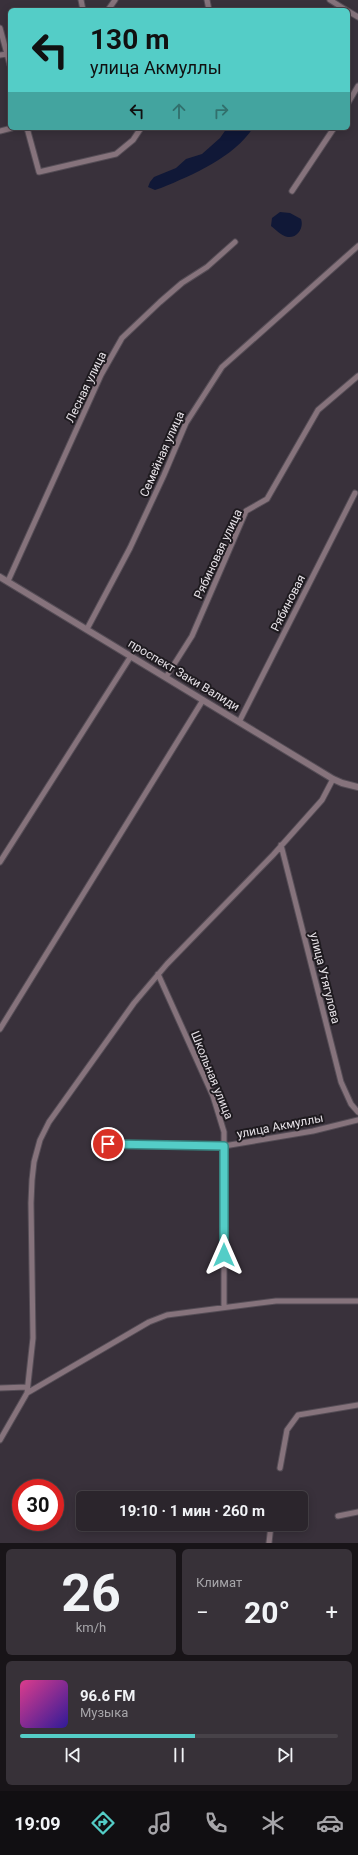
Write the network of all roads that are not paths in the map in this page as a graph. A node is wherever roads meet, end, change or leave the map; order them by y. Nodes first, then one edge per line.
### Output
1 (330, 0) edge
2 (342, 8) edge
3 (0, 28) edge
4 (7, 54) junction
5 (0, 55) edge
6 (8, 58) edge
7 (358, 86) edge
8 (350, 100) edge
9 (28, 130) edge
10 (140, 130) edge
11 (333, 130) edge
12 (292, 191) dead end
13 (235, 242) dead end
14 (358, 246) edge
15 (358, 376) edge
16 (355, 493) dead end
17 (0, 577) edge
18 (8, 581) junction
19 (87, 629) junction
20 (131, 656) junction
21 (166, 677) junction
22 (203, 700) junction
23 (240, 722) junction
24 (333, 779) junction
25 (358, 786) edge
26 (281, 845) junction
27 (0, 862) edge
28 (158, 974) junction
29 (0, 1029) edge
30 (358, 1112) edge
31 (358, 1120) edge
32 (108, 1144) dead end
33 (224, 1146) junction
34 (358, 1301) edge
35 (224, 1307) junction
36 (0, 1388) edge
37 (27, 1390) junction
38 (358, 1405) edge
39 (0, 1440) edge
40 (280, 1468) dead end
41 (358, 1512) edge
42 (338, 1516) dead end
43 (270, 1531) edge
44 (269, 1543) edge

1 - 2 street
3 - 4 street
4 - 5 street
4 - 6 street
7 - 8 street
9 - 10 street
11 - 12 street
13 - 18 street, Лесная улица
14 - 19 street, Семейная улица
15 - 21 street, Рябиновая улица
16 - 23 street, Рябиновая
17 - 18 street, проспект Заки Валиди
18 - 19 street, проспект Заки Валиди
19 - 20 street, проспект Заки Валиди
20 - 21 street, проспект Заки Валиди
20 - 27 street
21 - 22 street, проспект Заки Валиди
22 - 23 street, проспект Заки Валиди
22 - 29 street
23 - 24 street, проспект Заки Валиди
24 - 25 street, проспект Заки Валиди
24 - 26 street
26 - 28 street
26 - 30 street, улица Утягулова
28 - 33 street, Школьная улица
28 - 37 street
31 - 33 street, улица Акмуллы
32 - 33 street, улица Акмуллы
33 - 35 street, Школьная улица
34 - 35 street
35 - 37 street
36 - 37 street
37 - 39 street
38 - 40 street
41 - 42 street
43 - 44 street

